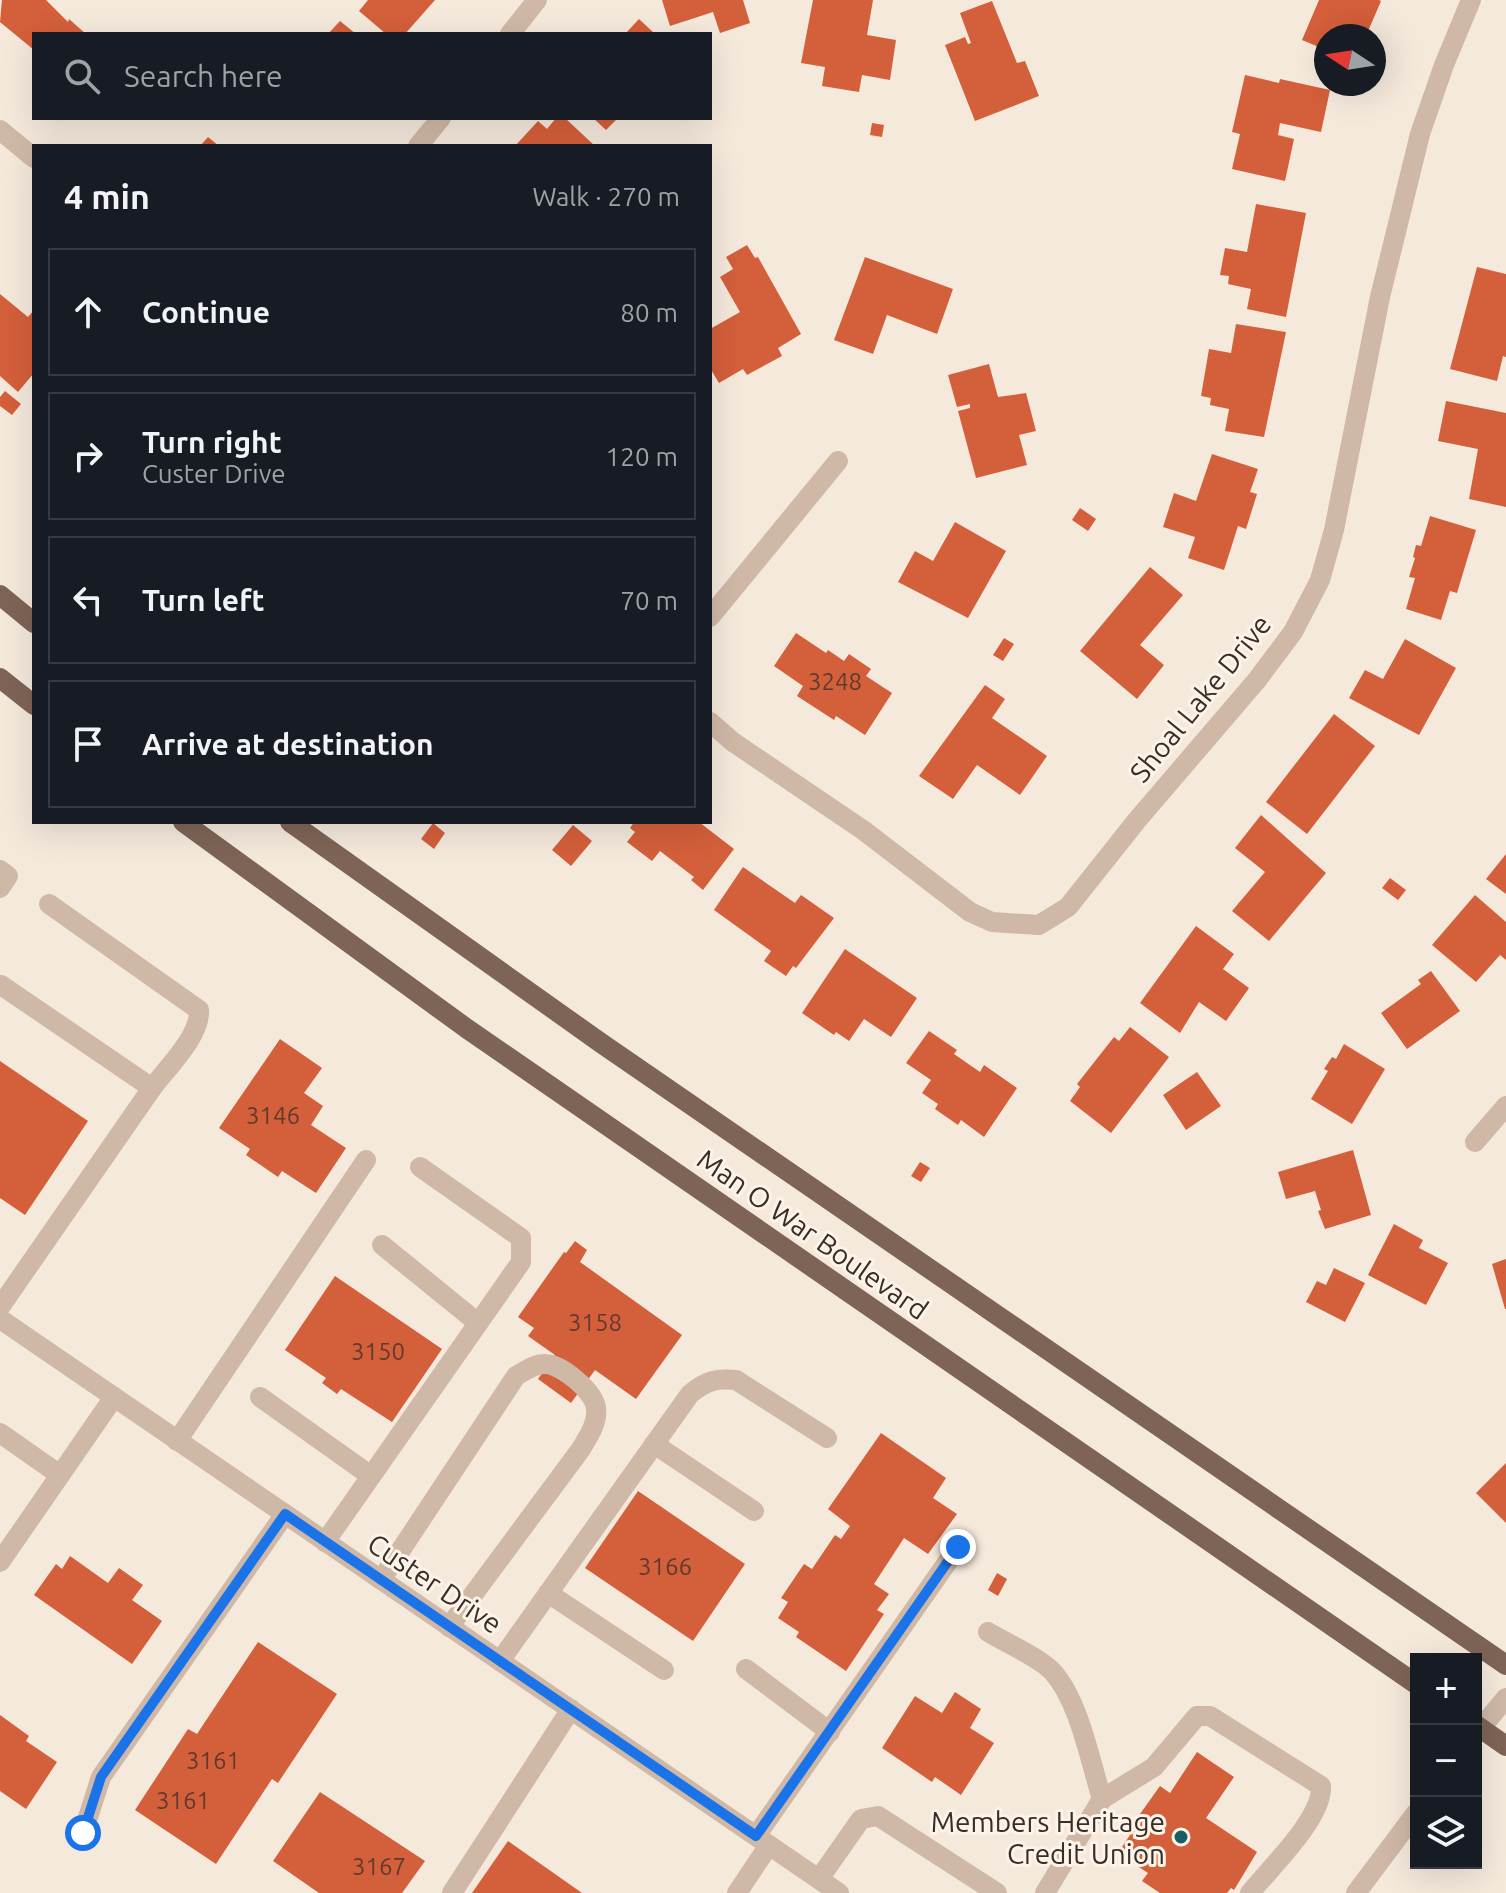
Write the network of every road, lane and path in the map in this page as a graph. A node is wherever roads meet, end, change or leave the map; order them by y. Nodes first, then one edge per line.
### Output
1 (537, 0) edge
2 (1471, 0) edge
3 (512, 32) edge
4 (439, 120) edge
5 (0, 130) edge
6 (420, 144) edge
7 (32, 156) edge
8 (838, 461) dead end
9 (0, 595) edge
10 (712, 615) edge
11 (32, 621) edge
12 (0, 678) edge
13 (32, 703) edge
14 (712, 724) edge
15 (186, 824) edge
16 (293, 824) edge
17 (0, 870) edge
18 (0, 888) edge
19 (49, 904) dead end
20 (1, 985) edge
21 (152, 1088) junction
22 (1506, 1106) edge
23 (1475, 1142) dead end
24 (366, 1160) dead end
25 (420, 1167) dead end
26 (382, 1245) dead end
27 (0, 1307) edge
28 (0, 1319) edge
29 (478, 1323) junction
30 (114, 1397) junction
31 (260, 1397) dead end
32 (0, 1433) edge
33 (827, 1438) dead end
34 (177, 1441) junction
35 (654, 1444) junction
36 (60, 1475) junction
37 (371, 1476) junction
38 (754, 1511) dead end
39 (285, 1514) junction
40 (325, 1542) junction
41 (958, 1547) dead end
42 (0, 1562) edge
43 (381, 1580) junction
44 (548, 1593) junction
45 (449, 1627) junction
46 (988, 1632) dead end
47 (500, 1661) junction
48 (1506, 1665) edge
49 (746, 1669) dead end
50 (664, 1670) dead end
51 (1410, 1680) edge
52 (1506, 1698) edge
53 (571, 1709) junction
54 (1481, 1725) edge
55 (830, 1732) junction
56 (1482, 1732) edge
57 (1506, 1746) edge
58 (1102, 1799) junction
59 (1410, 1821) edge
60 (83, 1833) dead end
61 (762, 1841) junction
62 (819, 1879) junction
63 (1050, 1891) edge
64 (452, 1893) edge
65 (737, 1893) edge
66 (839, 1893) edge
67 (997, 1893) edge
68 (1250, 1893) edge
69 (1356, 1893) edge

1 - 3 street
2 - 14 street, Shoal Lake Drive
4 - 6 street
5 - 7 street
8 - 10 street
9 - 11 main road
12 - 13 main road
15 - 51 main road, Man O War Boulevard
16 - 48 main road, Man O War Boulevard
17 - 18 street
19 - 21 street
20 - 21 street
21 - 27 street
22 - 23 street
24 - 34 street
25 - 29 street
26 - 29 street
28 - 30 street, Custer Drive
29 - 37 street
30 - 34 street, Custer Drive
30 - 36 street
31 - 37 street
32 - 36 street
33 - 35 street
34 - 39 street, Custer Drive
35 - 38 street
35 - 44 street
36 - 42 street
37 - 40 street
39 - 40 street, Custer Drive
39 - 60 street
40 - 43 street, Custer Drive
41 - 55 street
43 - 45 street, Custer Drive
43 - 45 street
44 - 47 street
44 - 50 street
45 - 47 street, Custer Drive
46 - 58 street
47 - 53 street, Custer Drive
49 - 55 street
52 - 54 street
53 - 61 street, Custer Drive
53 - 64 street
55 - 61 street
56 - 57 main road
58 - 63 street
58 - 68 street
59 - 69 street
61 - 62 street, Custer Drive
61 - 65 street
62 - 66 street, Custer Drive
62 - 67 street

